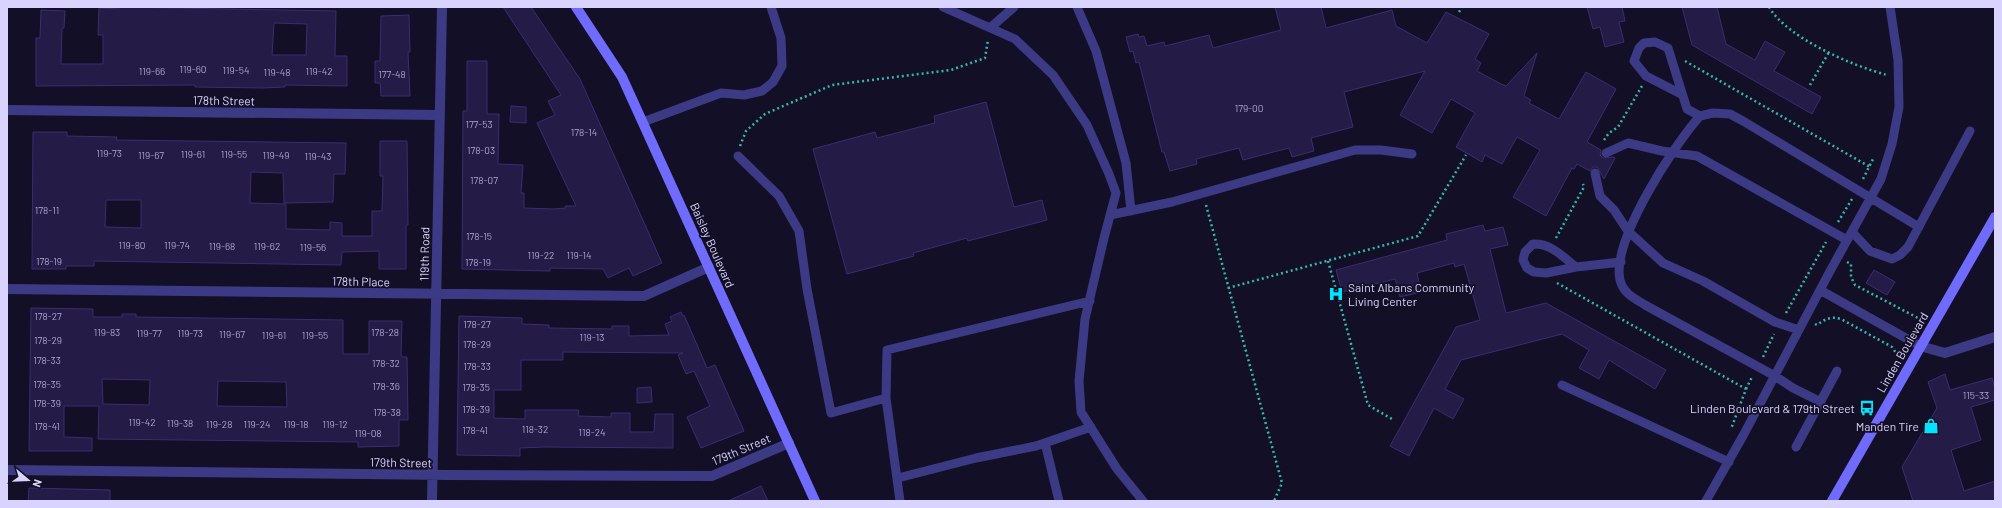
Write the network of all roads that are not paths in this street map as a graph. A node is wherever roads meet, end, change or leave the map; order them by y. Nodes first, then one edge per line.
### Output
1 (442, 7) edge
2 (576, 7) edge
3 (771, 7) edge
4 (943, 7) edge
5 (1014, 7) edge
6 (1077, 7) edge
7 (1890, 7) edge
8 (990, 28) junction
9 (1680, 94) junction
10 (7, 110) edge
11 (440, 115) junction
12 (1700, 116) junction
13 (643, 122) junction
14 (1970, 131) dead end
15 (1606, 153) dead end
16 (1673, 153) junction
17 (1412, 154) dead end
18 (738, 156) road end
19 (1595, 173) dead end
20 (1870, 198) junction
21 (1131, 211) junction
22 (1110, 215) junction
23 (1995, 217) edge
24 (1919, 226) junction
25 (1628, 231) junction
26 (1849, 236) junction
27 (1621, 262) junction
28 (709, 267) junction
29 (1576, 267) junction
30 (7, 289) edge
31 (1820, 290) junction
32 (437, 295) junction
33 (1090, 301) junction
34 (1799, 330) junction
35 (1995, 337) edge
36 (1920, 346) junction
37 (1837, 371) dead end
38 (1775, 376) junction
39 (1562, 385) dead end
40 (886, 398) junction
41 (1821, 402) junction
42 (1091, 427) junction
43 (1045, 442) junction
44 (789, 443) junction
45 (1796, 447) dead end
46 (1729, 462) junction
47 (7, 470) edge
48 (433, 475) junction
49 (898, 478) junction
50 (432, 501) edge
51 (815, 501) edge
52 (900, 501) edge
53 (1059, 501) edge
54 (1143, 501) edge
55 (1706, 501) edge
56 (1832, 501) edge

1 - 11 street, 119th Road
2 - 13 street, Baisley Boulevard
3 - 13 lane
4 - 8 lane
5 - 8 lane
6 - 21 lane
7 - 20 lane
8 - 22 lane
9 - 9 lane
9 - 12 lane
10 - 11 street, 178th Street
11 - 32 street, 119th Road
12 - 16 lane
12 - 20 lane
13 - 28 street, Baisley Boulevard
14 - 24 lane
15 - 16 lane
16 - 25 lane
16 - 26 lane
17 - 21 lane
18 - 40 lane
19 - 25 lane
20 - 24 lane
20 - 26 lane
21 - 22 lane
22 - 33 lane
23 - 36 street, Linden Boulevard
24 - 26 lane
25 - 27 lane
25 - 34 lane
26 - 31 lane
27 - 29 lane
27 - 38 lane
28 - 32 street, 178th Place
28 - 44 street, Baisley Boulevard
29 - 29 lane
30 - 32 street, 178th Place
31 - 34 lane
31 - 36 lane
32 - 48 street, 119th Road
33 - 40 lane
33 - 42 lane
34 - 38 lane
35 - 36 street
36 - 56 street, Linden Boulevard
37 - 41 lane
38 - 41 lane
38 - 46 lane
39 - 46 lane
40 - 49 lane
41 - 45 lane
42 - 43 lane
42 - 54 lane
43 - 49 lane
43 - 53 lane
44 - 48 street, 179th Street
44 - 51 street, Baisley Boulevard
46 - 55 lane
47 - 48 street, 179th Street
48 - 50 street, 119th Road
49 - 52 lane

